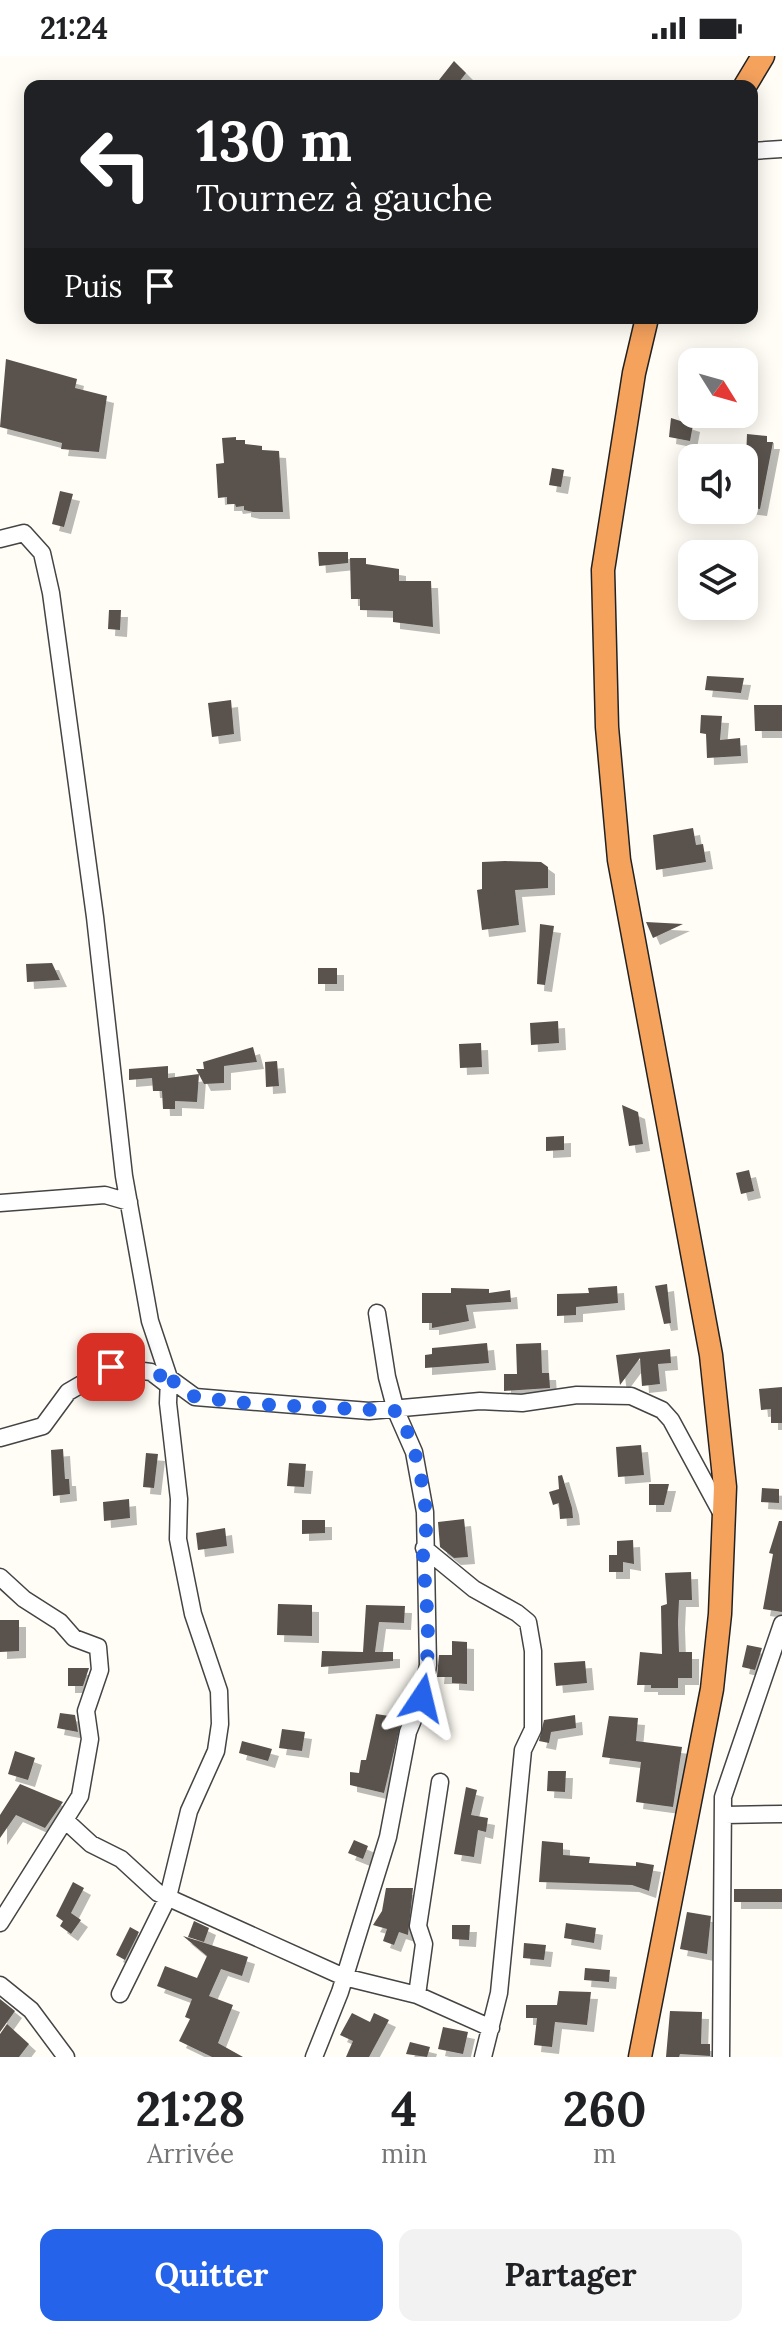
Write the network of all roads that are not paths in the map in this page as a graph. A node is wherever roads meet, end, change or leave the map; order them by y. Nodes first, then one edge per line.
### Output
1 (763, 56) edge
2 (749, 80) edge
3 (782, 149) edge
4 (758, 151) edge
5 (646, 324) edge
6 (0, 539) edge
7 (129, 1202) junction
8 (0, 1203) edge
9 (377, 1313) dead end
10 (168, 1381) junction
11 (396, 1411) junction
12 (0, 1438) edge
13 (724, 1517) junction
14 (424, 1548) junction
15 (0, 1577) edge
16 (782, 1624) edge
17 (440, 1782) dead end
18 (695, 1788) junction
19 (723, 1797) junction
20 (782, 1814) edge
21 (725, 1815) junction
22 (66, 1821) junction
23 (168, 1897) junction
24 (0, 1923) edge
25 (344, 1977) junction
26 (0, 1985) edge
27 (120, 1994) dead end
28 (417, 1995) junction
29 (491, 2028) junction
30 (66, 2057) edge
31 (314, 2057) edge
32 (483, 2057) edge
33 (640, 2057) edge
34 (721, 2057) edge

1 - 2 highway
3 - 4 street
5 - 13 highway
6 - 7 street
7 - 8 street
7 - 10 street
9 - 11 street
10 - 11 street
10 - 12 street
10 - 23 street
11 - 13 street
11 - 14 street
13 - 18 highway
14 - 25 street
14 - 29 street
15 - 22 street
16 - 19 street
17 - 28 street
18 - 19 street
18 - 33 highway
19 - 21 street
20 - 21 street
21 - 34 street
22 - 23 street
22 - 24 street
23 - 25 street
23 - 27 street
25 - 28 street
25 - 31 street
26 - 30 street
28 - 29 street
29 - 32 street

